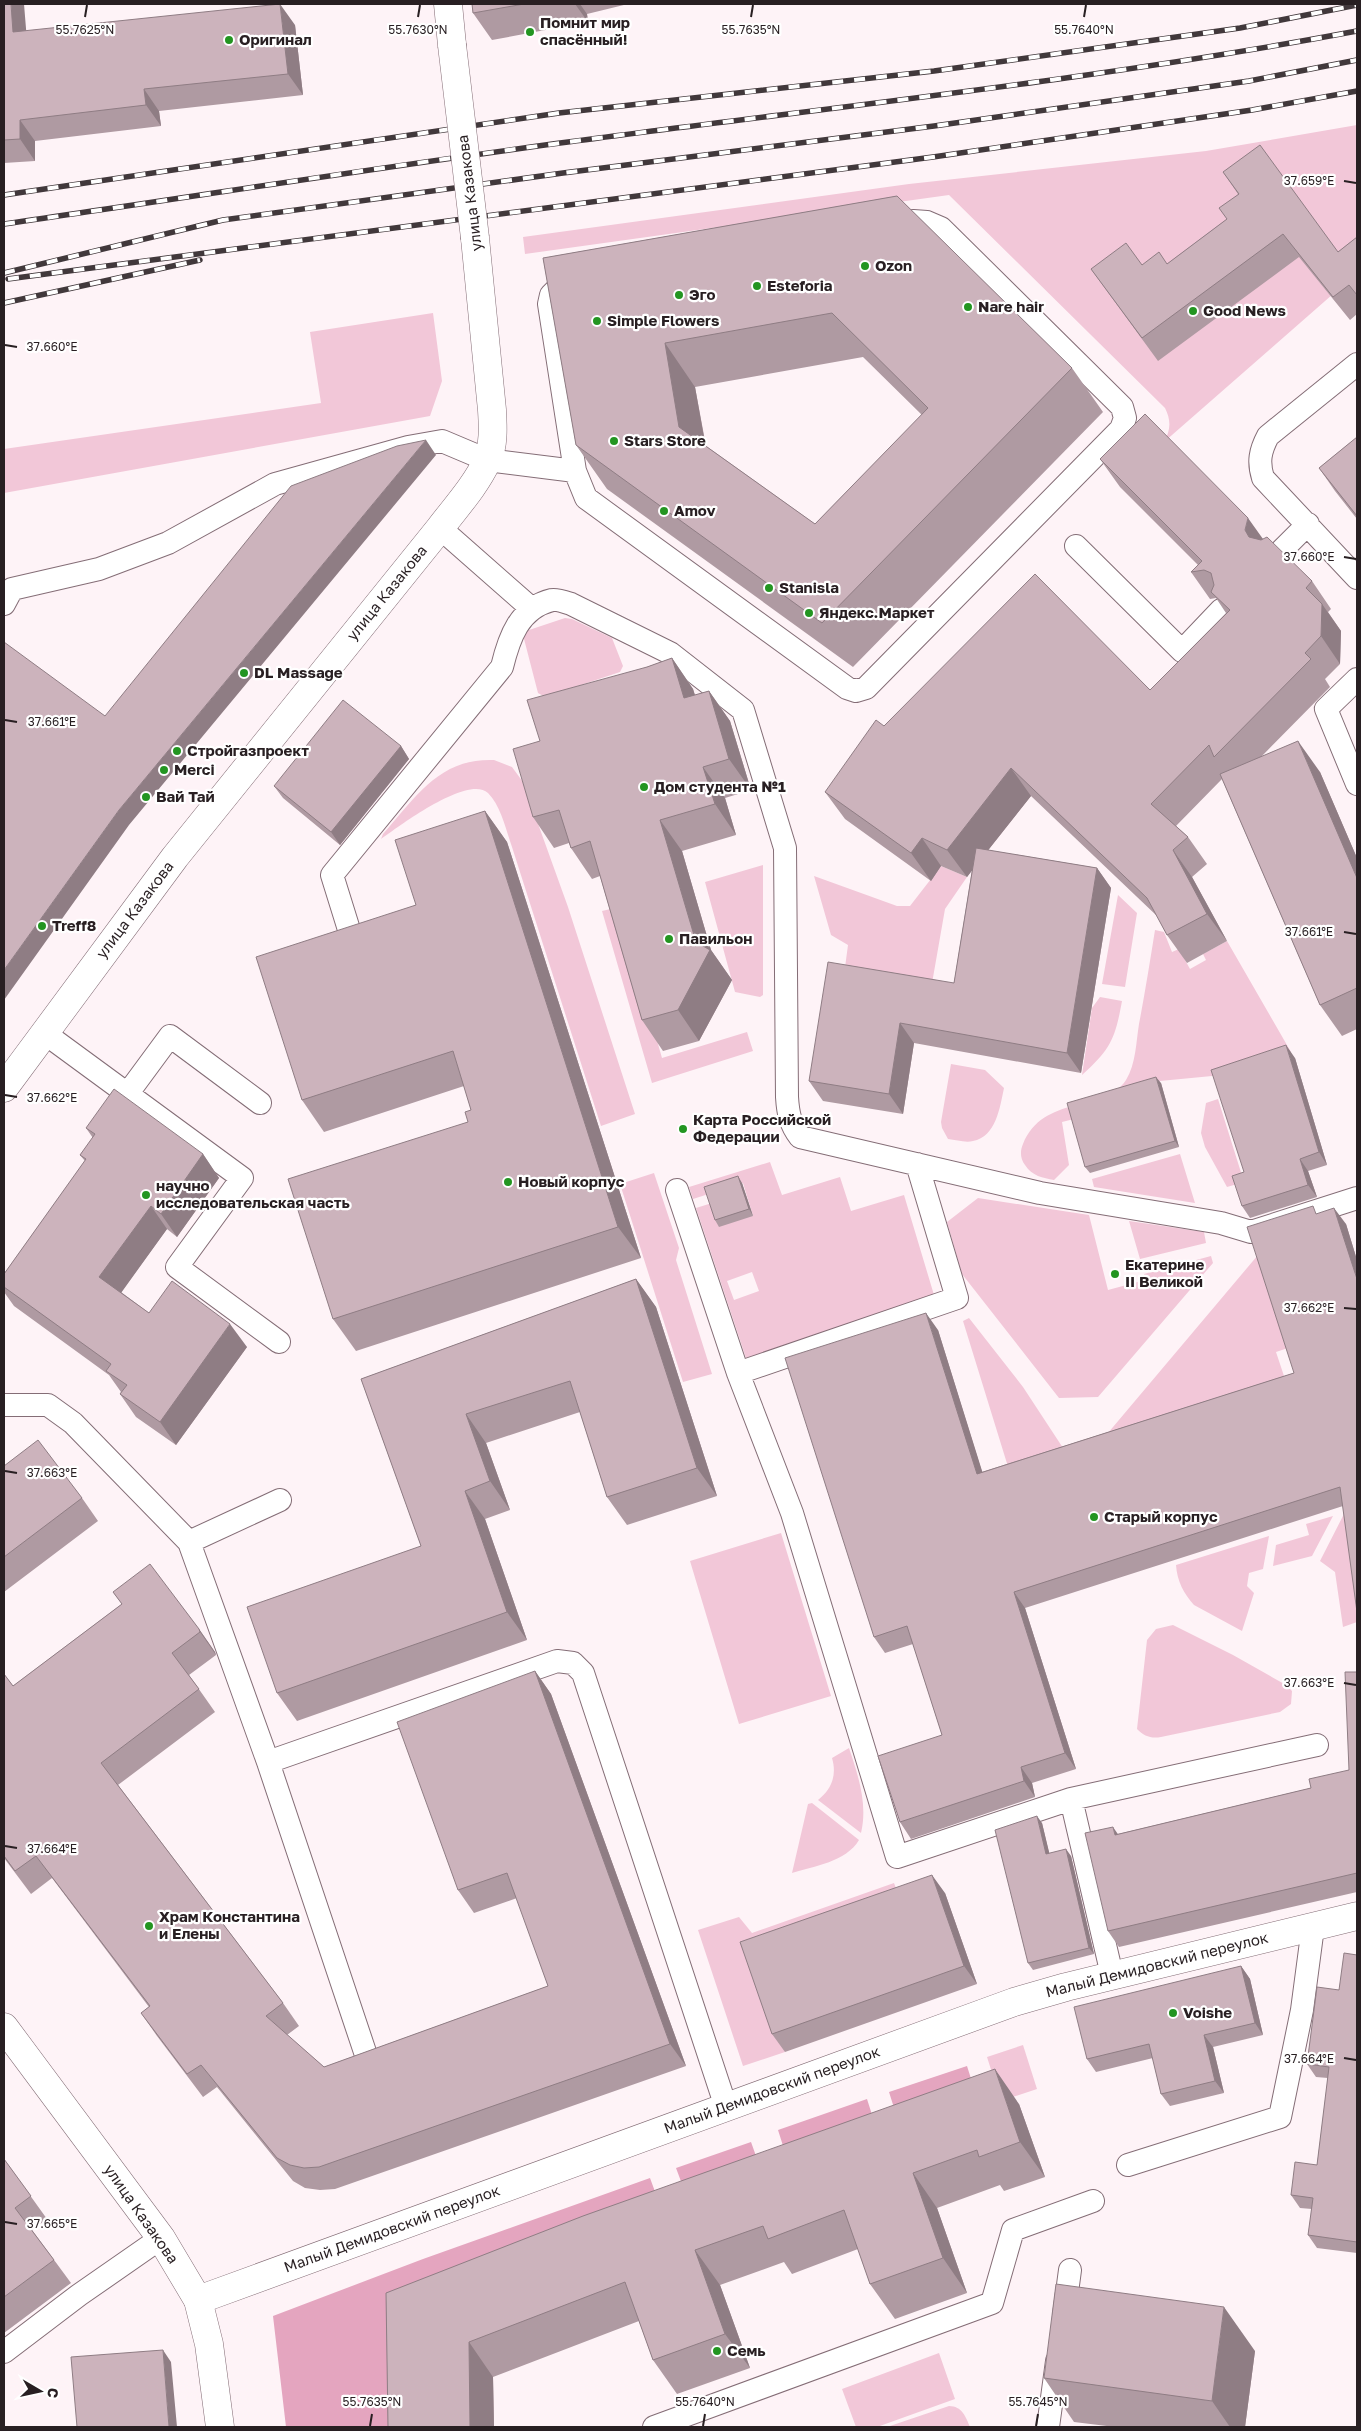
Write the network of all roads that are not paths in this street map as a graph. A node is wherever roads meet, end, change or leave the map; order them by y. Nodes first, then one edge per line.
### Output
1 (448, 4) edge
2 (1357, 364) edge
3 (487, 460) junction
4 (576, 471) junction
5 (1308, 524) junction
6 (440, 528) junction
7 (1076, 546) dead end
8 (1277, 555) edge
9 (1357, 578) edge
10 (6, 593) edge
11 (532, 609) junction
12 (1221, 610) edge
13 (1357, 679) edge
14 (1351, 754) edge
15 (1357, 784) edge
16 (355, 949) edge
17 (43, 1032) junction
18 (4, 1088) edge
19 (128, 1093) junction
20 (260, 1102) dead end
21 (916, 1164) junction
22 (677, 1190) dead end
23 (1357, 1198) edge
24 (279, 1342) dead end
25 (738, 1373) junction
26 (4, 1405) edge
27 (280, 1500) dead end
28 (189, 1542) junction
29 (1317, 1744) dead end
30 (268, 1762) junction
31 (1071, 1799) junction
32 (1357, 1916) edge
33 (1312, 1927) junction
34 (1112, 1975) junction
35 (4, 2027) edge
36 (365, 2052) edge
37 (726, 2107) junction
38 (1128, 2165) dead end
39 (1092, 2201) dead end
40 (161, 2238) junction
41 (1070, 2270) dead end
42 (198, 2300) junction
43 (4, 2352) edge
44 (220, 2427) edge
45 (654, 2427) edge
46 (1048, 2427) edge

1 - 3 street, улица Казакова, bridge
2 - 5 lane
3 - 4 lane
3 - 6 street, улица Казакова
3 - 10 lane
4 - 4 lane
5 - 8 lane
5 - 9 lane
6 - 11 lane
6 - 17 street, улица Казакова
7 - 12 lane
11 - 16 lane
11 - 21 lane
13 - 14 lane
14 - 15 lane
17 - 18 street, улица Казакова
17 - 19 lane
19 - 20 lane
19 - 24 lane
21 - 23 lane
21 - 25 lane
22 - 25 lane
25 - 31 lane
26 - 28 lane
27 - 28 lane
28 - 30 lane
29 - 31 lane
30 - 36 lane
30 - 37 lane
31 - 34 lane
32 - 33 street, Малый Демидовский переулок
33 - 34 street, Малый Демидовский переулок
33 - 38 lane
34 - 37 street, Малый Демидовский переулок
35 - 40 street, улица Казакова
37 - 42 street, Малый Демидовский переулок
39 - 45 lane
40 - 42 street, улица Казакова
40 - 43 lane
41 - 46 lane
42 - 44 street, улица Казакова

